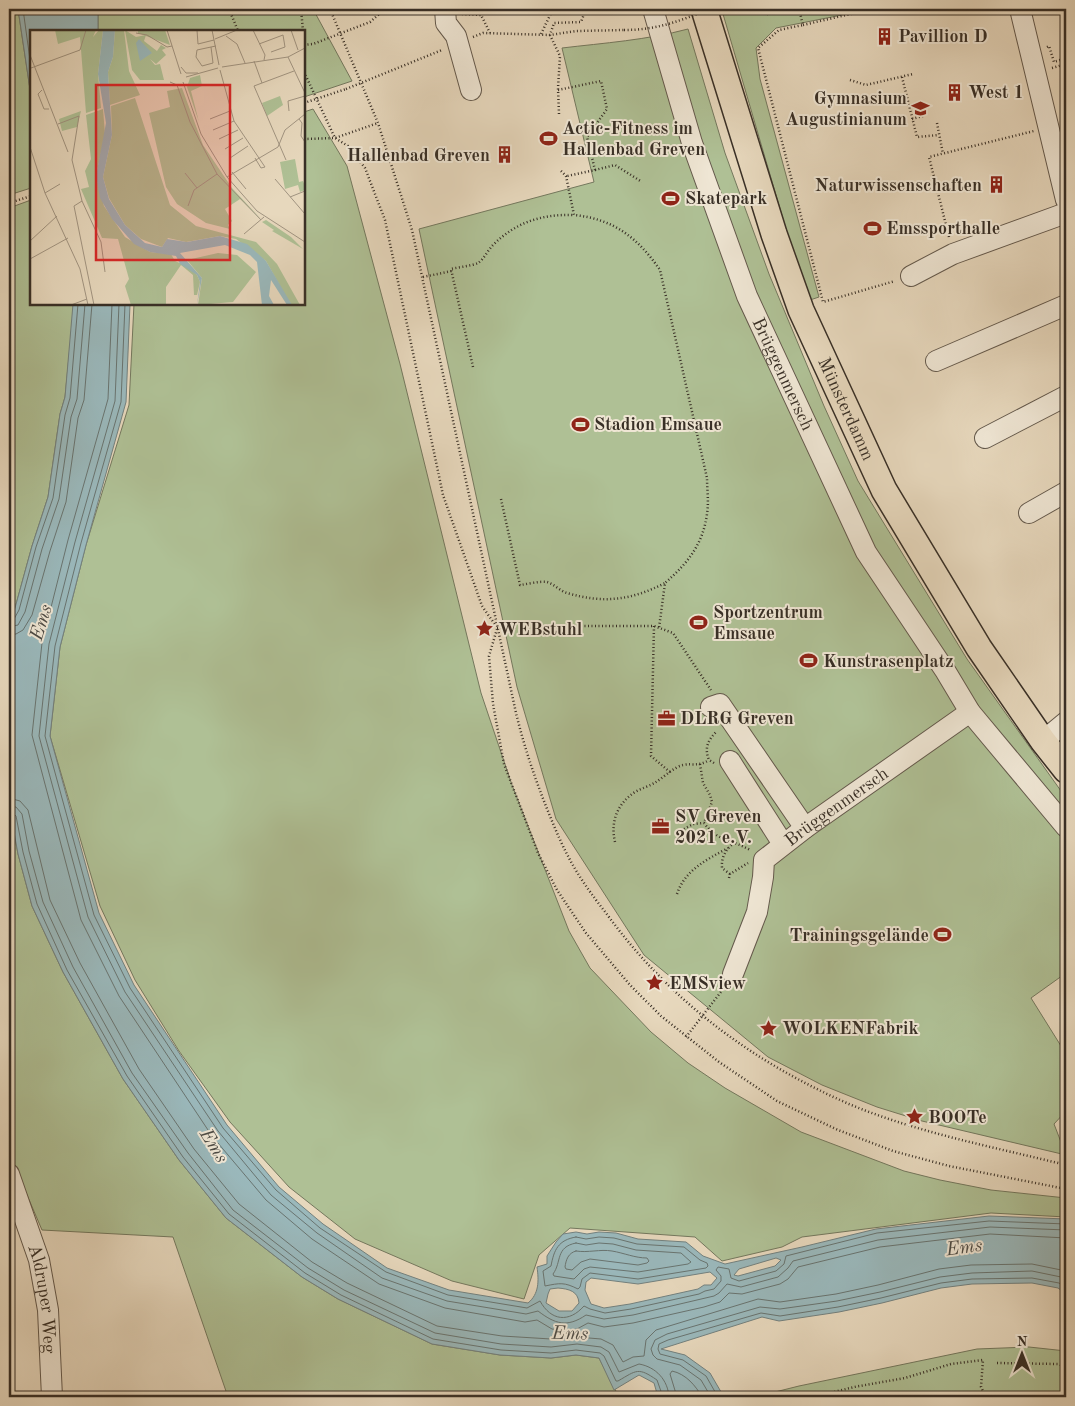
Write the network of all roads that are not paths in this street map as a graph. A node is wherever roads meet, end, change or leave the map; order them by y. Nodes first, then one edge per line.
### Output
1 (653, 9) edge
2 (704, 9) edge
3 (1020, 9) edge
4 (451, 11) edge
5 (471, 90) dead end
6 (1066, 200) edge
7 (1066, 213) edge
8 (911, 276) road end
9 (1066, 306) edge
10 (936, 361) dead end
11 (1066, 396) edge
12 (985, 438) dead end
13 (1066, 492) edge
14 (1029, 513) dead end
15 (720, 709) road end
16 (970, 712) junction
17 (1066, 722) edge
18 (1044, 741) junction
19 (724, 762) road end
20 (1066, 770) edge
21 (1066, 827) edge
22 (805, 828) junction
23 (783, 844) junction
24 (733, 974) road end
25 (9, 1174) edge
26 (52, 1397) edge

1 - 16 street, Brüggenmersch
2 - 18 main road, Münsterdamm
3 - 6 street
4 - 5 street
7 - 8 street
9 - 10 street
11 - 12 street
13 - 14 street
15 - 22 street
16 - 21 street, Brüggenmersch
16 - 22 street, Brüggenmersch
17 - 18 street
18 - 20 main road, Münsterdamm
19 - 23 street, Brüggenmersch
22 - 23 street, Brüggenmersch
23 - 24 street
25 - 26 street, Aldruper Weg

